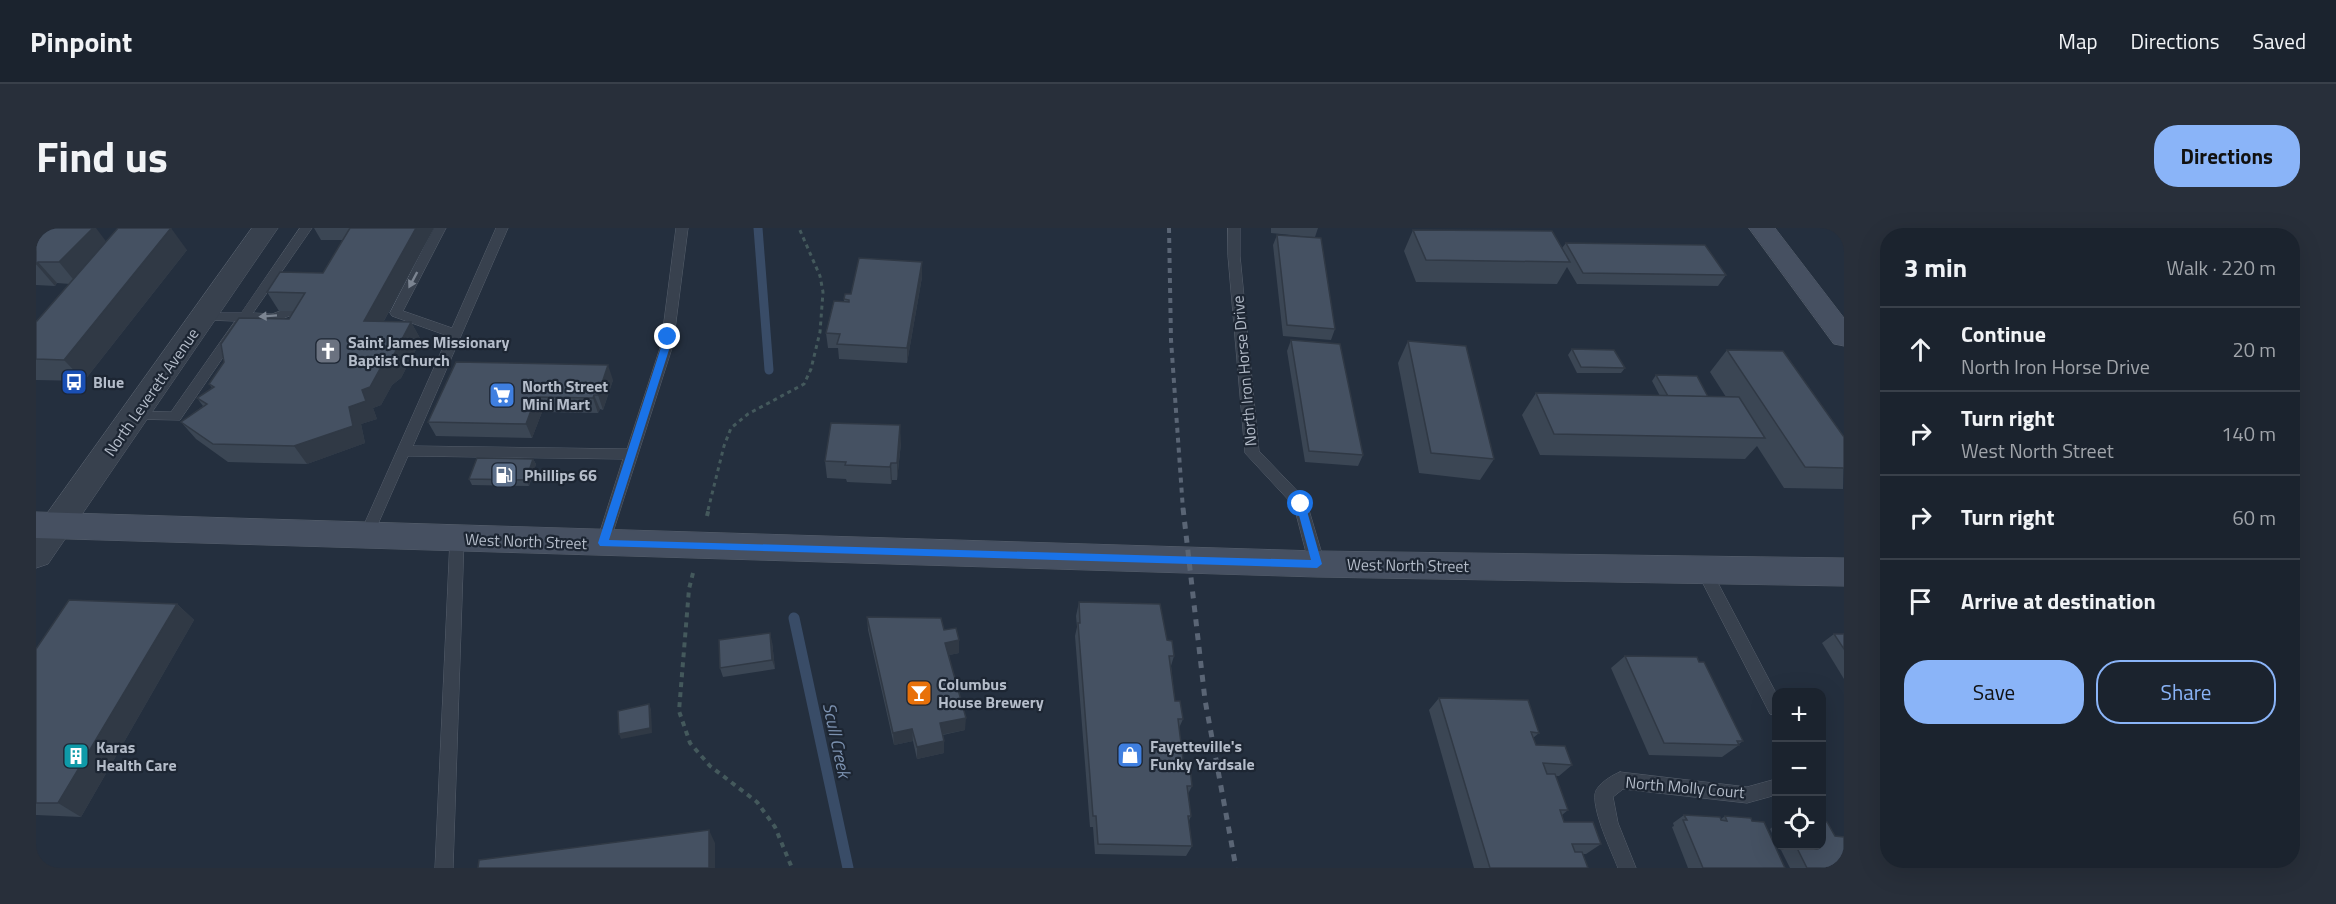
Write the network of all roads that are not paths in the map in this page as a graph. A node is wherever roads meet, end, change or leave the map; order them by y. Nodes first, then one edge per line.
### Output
1 (265, 228) edge
2 (306, 228) edge
3 (440, 228) edge
4 (502, 228) edge
5 (682, 228) edge
6 (1234, 228) edge
7 (1762, 228) edge
8 (291, 310) edge
9 (205, 316) junction
10 (243, 317) junction
11 (456, 334) junction
12 (1844, 337) edge
13 (133, 416) junction
14 (405, 451) junction
15 (632, 454) junction
16 (46, 526) edge
17 (366, 536) junction
18 (457, 539) junction
19 (603, 543) junction
20 (36, 555) edge
21 (1317, 564) junction
22 (1704, 570) junction
23 (1844, 572) edge
24 (1772, 701) edge
25 (1772, 788) edge
26 (444, 868) edge
27 (1627, 868) edge

1 - 9 street, North Leverett Avenue
2 - 10 lane
3 -> 11 lane
4 - 11 lane
5 - 15 lane
6 - 21 lane, North Iron Horse Drive
7 - 12 main road
8 -> 10 lane
9 - 10 lane
9 - 13 street, North Leverett Avenue
10 - 13 lane
11 - 14 lane
13 - 16 street, North Leverett Avenue
14 - 15 lane
14 - 17 lane
15 - 19 lane
16 - 17 main road, West North Street
16 - 20 street, North Leverett Avenue
17 - 18 main road, West North Street
18 - 19 main road, West North Street
18 - 26 lane
19 - 21 main road, West North Street
21 - 22 main road, West North Street
22 - 23 main road, West North Street
22 - 24 lane
25 - 27 lane, North Molly Court

